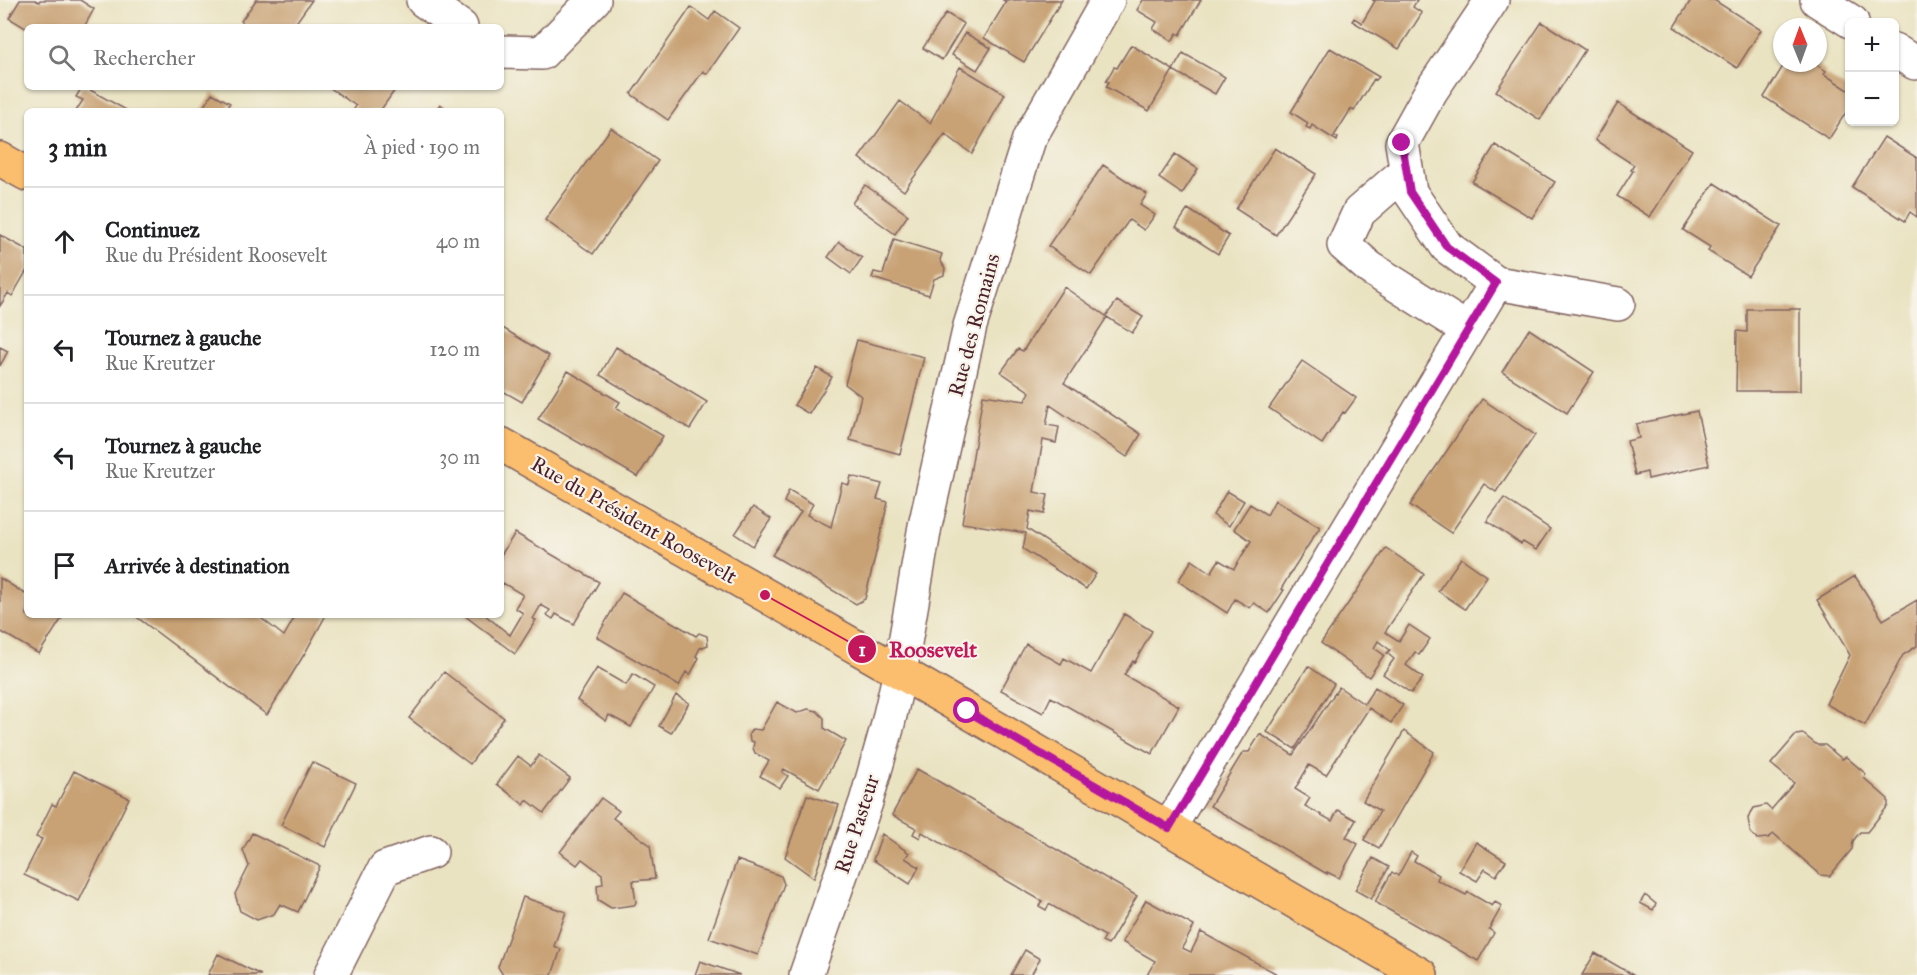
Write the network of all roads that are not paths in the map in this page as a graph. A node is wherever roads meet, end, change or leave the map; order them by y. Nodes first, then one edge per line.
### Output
1 (423, 0) edge
2 (594, 0) edge
3 (1108, 0) edge
4 (1492, 0) edge
5 (1817, 0) edge
6 (1846, 18) edge
7 (457, 24) edge
8 (504, 51) edge
9 (1899, 53) edge
10 (1917, 60) edge
11 (0, 159) edge
12 (1407, 171) junction
13 (24, 172) edge
14 (1496, 283) junction
15 (1618, 304) dead end
16 (1468, 330) junction
17 (504, 446) edge
18 (900, 672) junction
19 (1169, 828) junction
20 (432, 852) dead end
21 (331, 975) edge
22 (806, 975) edge
23 (1421, 975) edge

1 - 7 street
2 - 8 street
3 - 18 street, Rue des Romains
4 - 12 street
5 - 6 street
9 - 10 street
11 - 13 main road
12 - 14 street
12 - 16 street
14 - 15 street
14 - 16 street
16 - 19 street
17 - 18 main road, Rue du Président Roosevelt
18 - 19 main road, Rue du Président Roosevelt
18 - 22 street, Rue Pasteur
19 - 23 main road, Rue du Président Roosevelt
20 - 21 street

